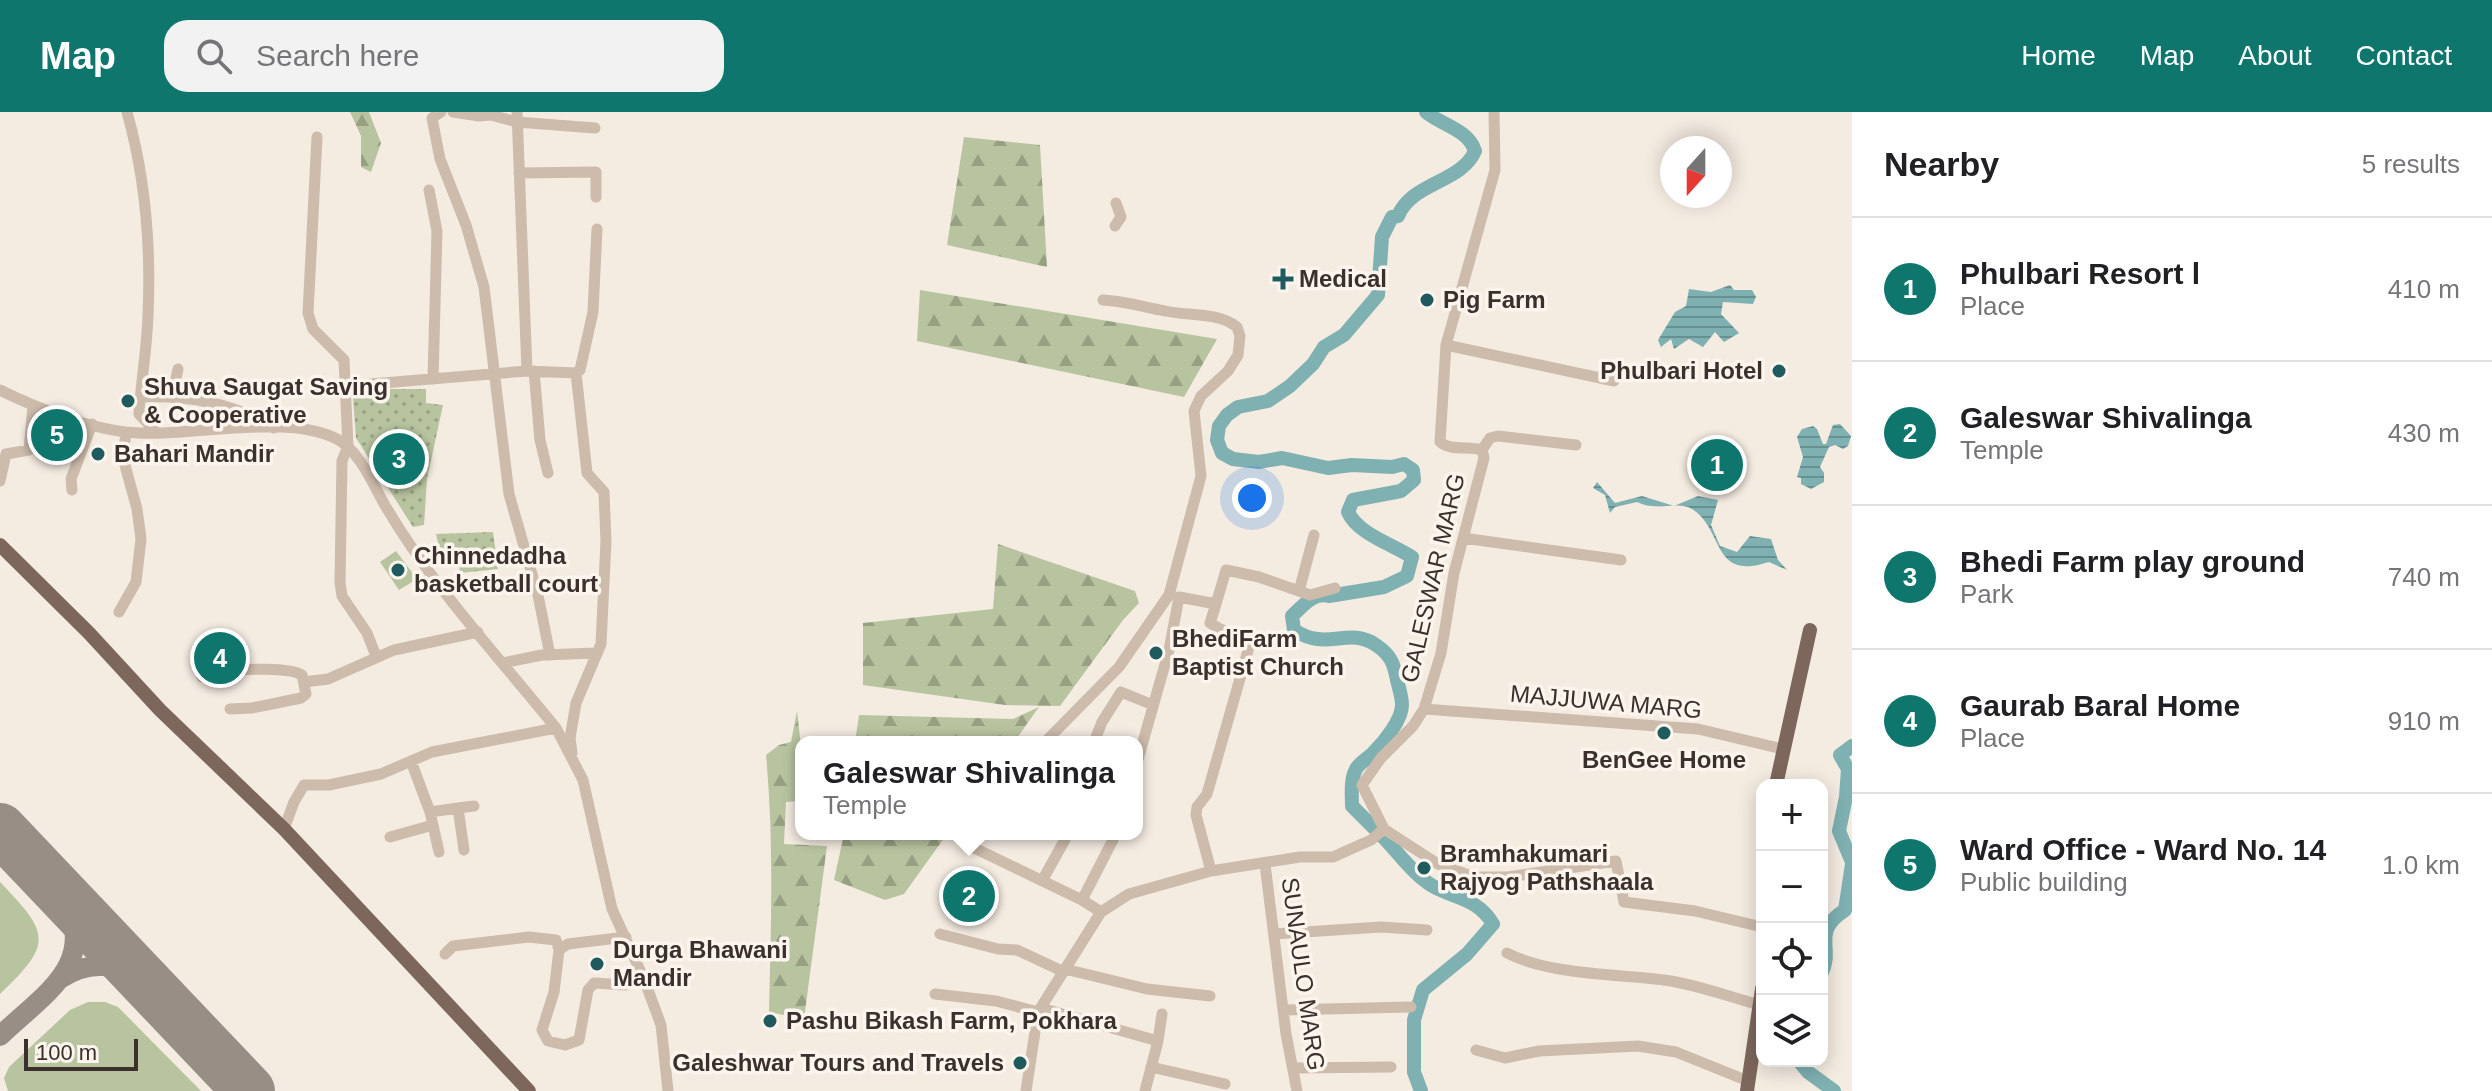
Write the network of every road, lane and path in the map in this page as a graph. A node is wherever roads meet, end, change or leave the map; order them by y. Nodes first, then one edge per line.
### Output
1 (127, 112) edge
2 (441, 112) edge
3 (453, 112) edge
4 (1494, 112) edge
5 (517, 117) edge
6 (595, 128) dead end
7 (317, 137) dead end
8 (519, 173) junction
9 (429, 190) dead end
10 (596, 197) dead end
11 (1116, 203) dead end
12 (1115, 226) dead end
13 (597, 229) dead end
14 (1103, 300) dead end
15 (1446, 345) junction
16 (178, 369) dead end
17 (530, 371) junction
18 (576, 373) junction
19 (495, 374) junction
20 (433, 379) junction
21 (1614, 381) dead end
22 (346, 386) junction
23 (0, 390) edge
24 (140, 397) junction
25 (172, 397) junction
26 (33, 406) junction
27 (92, 424) junction
28 (274, 428) junction
29 (126, 432) junction
30 (156, 432) junction
31 (1576, 445) dead end
32 (348, 446) junction
33 (1482, 450) junction
34 (548, 473) dead end
35 (0, 481) edge
36 (72, 490) dead end
37 (1314, 535) dead end
38 (1463, 538) junction
39 (0, 545) edge
40 (1621, 560) dead end
41 (1335, 588) dead end
42 (1299, 591) junction
43 (1216, 604) junction
44 (119, 612) dead end
45 (1810, 630) dead end
46 (478, 632) junction
47 (597, 653) junction
48 (550, 655) junction
49 (376, 656) junction
50 (503, 663) junction
51 (202, 677) dead end
52 (304, 682) junction
53 (1153, 705) junction
54 (230, 709) dead end
55 (1424, 709) junction
56 (556, 728) junction
57 (1051, 736) edge
58 (1096, 736) edge
59 (1143, 741) edge
60 (1783, 749) junction
61 (572, 756) junction
62 (411, 761) junction
63 (1777, 779) edge
64 (474, 806) dead end
65 (458, 808) junction
66 (430, 812) junction
67 (433, 825) junction
68 (284, 829) junction
69 (1384, 829) junction
70 (390, 837) dead end
71 (964, 840) edge
72 (1065, 840) edge
73 (1113, 840) edge
74 (464, 850) dead end
75 (439, 852) dead end
76 (1265, 864) junction
77 (1211, 871) junction
78 (1042, 881) junction
79 (1082, 900) junction
80 (1101, 912) junction
81 (1756, 926) edge
82 (1427, 930) dead end
83 (940, 934) dead end
84 (1274, 934) junction
85 (626, 937) junction
86 (559, 950) junction
87 (1507, 953) dead end
88 (445, 954) dead end
89 (1063, 970) junction
90 (644, 979) junction
91 (935, 994) dead end
92 (1210, 996) dead end
93 (1756, 1004) edge
94 (1411, 1007) dead end
95 (1040, 1010) junction
96 (1283, 1010) junction
97 (1162, 1014) dead end
98 (1756, 1032) edge
99 (1158, 1041) junction
100 (1476, 1050) dead end
101 (1151, 1067) junction
102 (1391, 1067) dead end
103 (1293, 1068) junction
104 (1225, 1084) dead end
105 (1748, 1086) edge
106 (529, 1091) edge
107 (668, 1091) edge
108 (1026, 1091) edge
109 (1145, 1091) edge
110 (1297, 1091) edge

1 - 24 street
2 - 19 street
3 - 5 street
4 - 15 street, GALESWAR MARG
5 - 6 street
5 - 8 street
7 - 22 street
8 - 10 street
8 - 17 street
9 - 20 street
11 - 12 street
13 - 18 street
14 - 57 street
15 - 21 street
15 - 33 street, GALESWAR MARG
16 - 25 street
17 - 18 street
17 - 19 street
17 - 34 street
18 - 47 street
19 - 20 street
19 - 48 street
20 - 22 street
22 - 32 street
23 - 26 street
24 - 25 street
24 - 30 street
25 - 28 street
26 - 27 street
26 - 35 street
27 - 29 street
27 - 36 street
28 - 30 street
28 - 32 street
29 - 30 street
29 - 44 street
31 - 33 street
32 - 46 street
32 - 49 street
33 - 38 street, GALESWAR MARG
37 - 42 street
38 - 40 street
38 - 55 street, GALESWAR MARG
39 - 68 main road
41 - 42 street
42 - 43 street
43 - 53 street
43 - 77 street
45 - 60 main road
46 - 49 street
46 - 50 street
47 - 48 street
47 - 61 street
48 - 50 street
49 - 52 street
50 - 56 street
51 - 52 street
52 - 54 street
53 - 58 street
53 - 59 street
55 - 60 street, MAJJUWA MARG
55 - 69 street, GALESWAR MARG
56 - 61 street
56 - 62 street
60 - 63 main road
61 - 85 street
62 - 66 street
62 - 68 street
64 - 65 street
65 - 66 street
65 - 74 street
66 - 67 street
67 - 70 street
67 - 75 street
68 - 106 main road
69 - 76 street
69 - 81 street
71 - 78 street
72 - 78 street
73 - 79 street
76 - 77 street
76 - 84 street, SUNAULO MARG
77 - 80 street
78 - 79 street
79 - 80 street
80 - 89 street
82 - 84 street
83 - 89 street
84 - 96 street, SUNAULO MARG
85 - 86 street
85 - 90 street
86 - 88 street
86 - 90 street
87 - 93 street
89 - 92 street
89 - 95 street
90 - 107 street
91 - 95 street
94 - 96 street
95 - 99 street
95 - 108 street
96 - 103 street, SUNAULO MARG
97 - 99 street
98 - 105 main road
99 - 101 street
100 - 105 street
101 - 104 street
101 - 109 street
102 - 103 street
103 - 110 street, SUNAULO MARG

